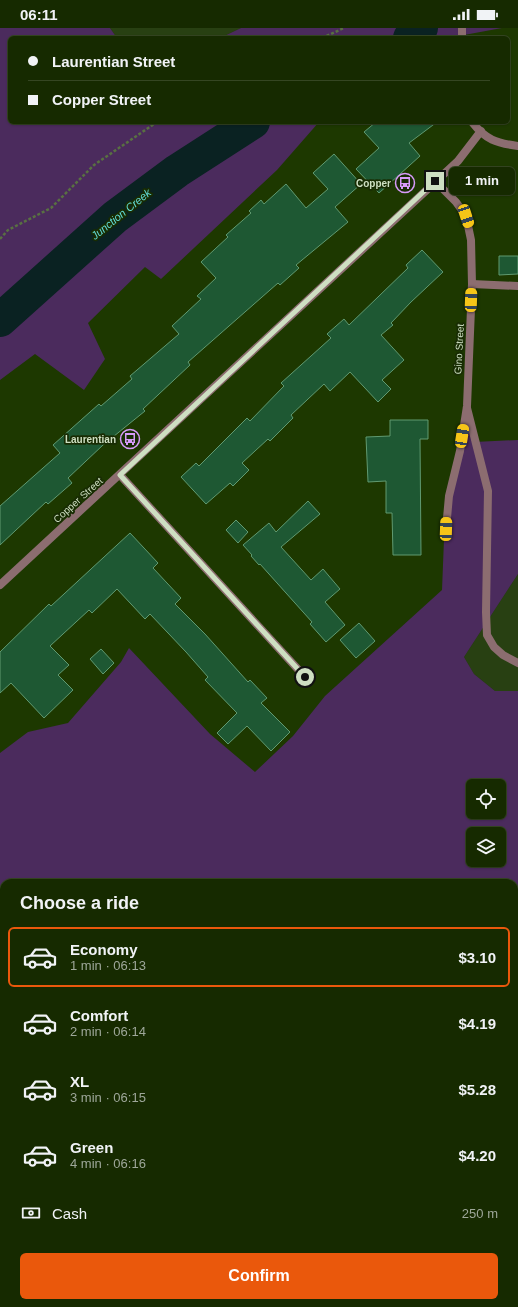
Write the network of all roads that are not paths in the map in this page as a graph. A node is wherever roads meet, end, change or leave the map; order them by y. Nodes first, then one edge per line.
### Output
1 (474, 124) edge
2 (481, 131) junction
3 (518, 146) edge
4 (435, 181) junction
5 (472, 284) junction
6 (518, 286) edge
7 (466, 406) junction
8 (120, 475) junction
9 (446, 529) dead end
10 (0, 585) edge
11 (518, 663) edge
12 (305, 677) dead end

1 - 2 street
2 - 3 street
2 - 4 street, Copper Street
4 - 5 street, Gino Street
4 - 8 street, Copper Street
5 - 6 street
5 - 7 street, Gino Street
7 - 9 street, Gino Street
7 - 11 street
8 - 10 street, Copper Street
8 - 12 street

